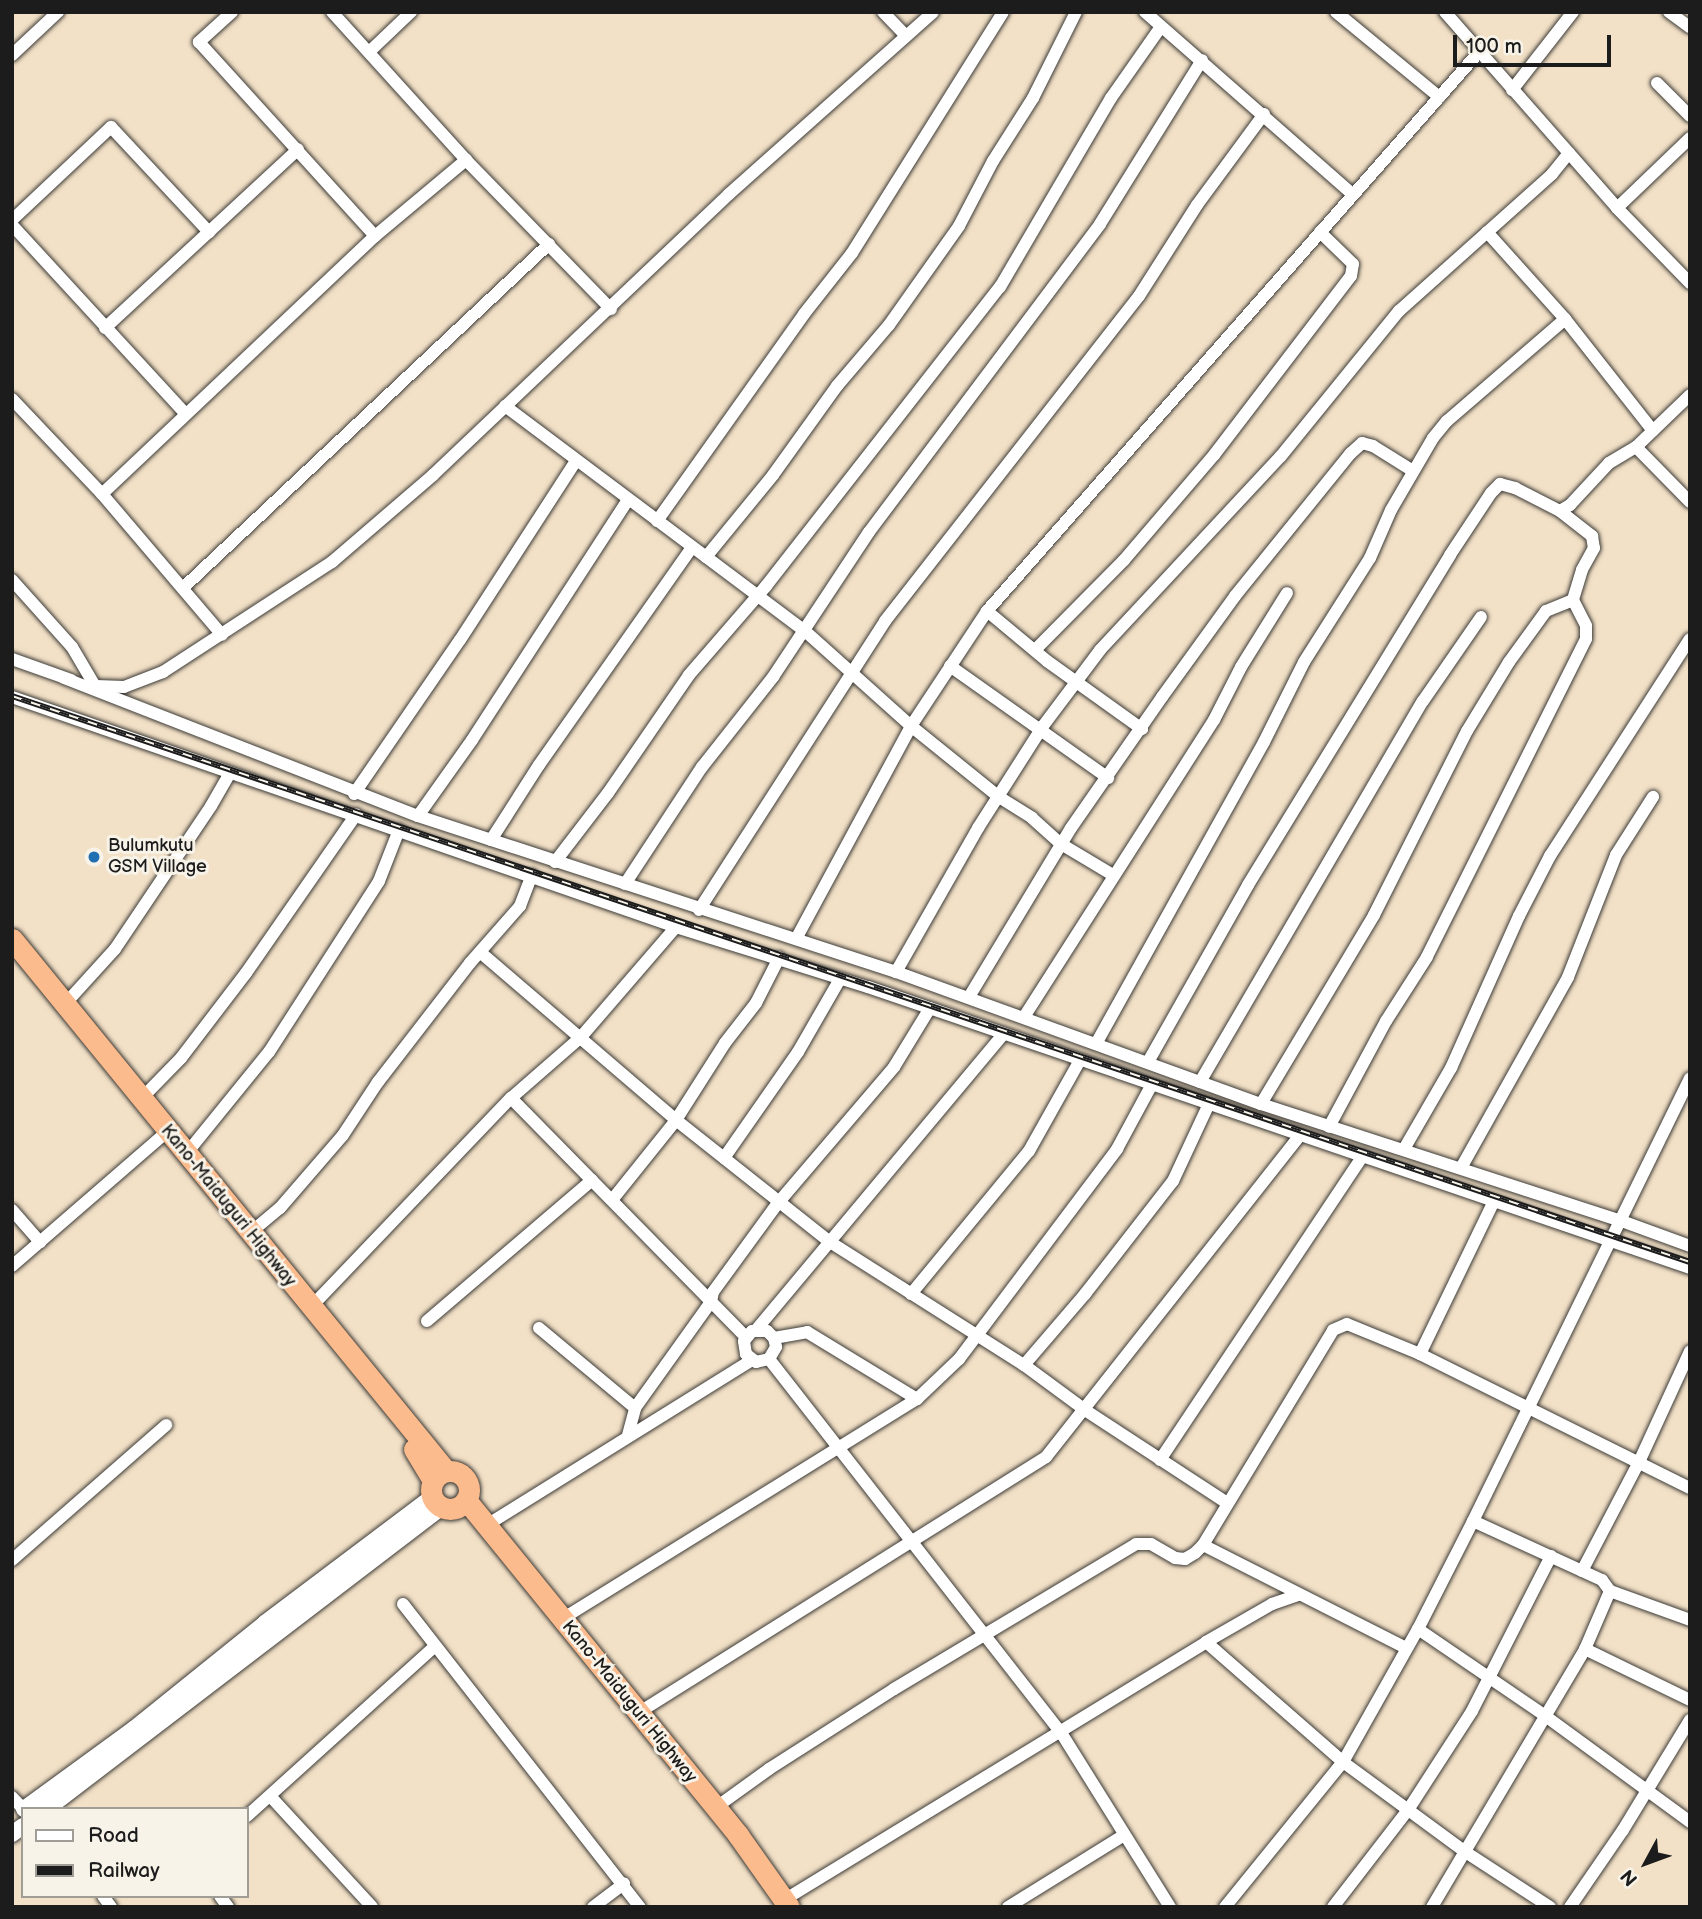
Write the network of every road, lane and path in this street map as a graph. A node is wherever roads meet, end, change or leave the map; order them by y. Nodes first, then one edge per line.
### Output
1 (58, 12) edge
2 (232, 12) edge
3 (332, 12) edge
4 (411, 12) edge
5 (883, 12) edge
6 (933, 12) edge
7 (1003, 12) edge
8 (1076, 12) edge
9 (1145, 12) edge
10 (1336, 12) edge
11 (1445, 12) edge
12 (1573, 12) edge
13 (1669, 12) edge
14 (1690, 27) edge
15 (1160, 28) junction
16 (906, 36) junction
17 (369, 52) junction
18 (1479, 52) junction
19 (12, 55) edge
20 (1202, 61) junction
21 (1657, 83) dead end
22 (1512, 90) junction
23 (1439, 97) junction
24 (1264, 114) junction
25 (1690, 116) edge
26 (1690, 138) edge
27 (298, 149) junction
28 (1569, 153) junction
29 (466, 160) junction
30 (1353, 195) junction
31 (1617, 208) junction
32 (12, 223) edge
33 (209, 232) junction
34 (1320, 232) junction
35 (1487, 232) junction
36 (375, 236) junction
37 (549, 244) junction
38 (1690, 283) edge
39 (611, 309) junction
40 (1565, 319) junction
41 (105, 328) junction
42 (1690, 395) edge
43 (12, 399) edge
44 (505, 406) junction
45 (185, 413) junction
46 (1653, 431) junction
47 (1636, 447) junction
48 (576, 461) junction
49 (1413, 471) junction
50 (102, 494) junction
51 (628, 500) junction
52 (1690, 502) edge
53 (1560, 511) junction
54 (657, 521) junction
55 (692, 547) junction
56 (706, 557) junction
57 (12, 580) edge
58 (184, 587) junction
59 (1287, 593) dead end
60 (757, 596) junction
61 (1573, 600) junction
62 (987, 611) junction
63 (1481, 617) dead end
64 (805, 631) junction
65 (222, 635) junction
66 (1690, 639) edge
67 (1035, 650) junction
68 (12, 659) edge
69 (950, 666) junction
70 (850, 670) junction
71 (64, 678) junction
72 (1077, 680) junction
73 (95, 686) junction
74 (12, 697) edge
75 (911, 726) junction
76 (1142, 729) junction
77 (1041, 730) junction
78 (230, 773) junction
79 (1108, 778) junction
80 (354, 794) junction
81 (999, 797) junction
82 (1653, 797) dead end
83 (356, 816) junction
84 (418, 816) junction
85 (399, 830) junction
86 (491, 840) junction
87 (1061, 844) junction
88 (555, 862) junction
89 (532, 875) junction
90 (1113, 875) junction
91 (625, 884) junction
92 (699, 909) junction
93 (676, 927) junction
94 (12, 939) edge
95 (796, 939) junction
96 (12, 952) edge
97 (480, 952) junction
98 (779, 958) junction
99 (896, 972) junction
100 (840, 978) junction
101 (969, 997) junction
102 (65, 1004) junction
103 (930, 1009) junction
104 (1024, 1017) junction
105 (1003, 1035) junction
106 (581, 1037) junction
107 (1097, 1042) junction
108 (1080, 1060) junction
109 (1149, 1062) junction
110 (1690, 1078) edge
111 (1200, 1082) junction
112 (1151, 1086) junction
113 (511, 1098) junction
114 (141, 1099) junction
115 (1261, 1104) junction
116 (1208, 1106) junction
117 (676, 1120) junction
118 (1329, 1127) junction
119 (1299, 1137) junction
120 (161, 1138) junction
121 (1404, 1149) junction
122 (186, 1154) junction
123 (1363, 1156) junction
124 (724, 1158) junction
125 (1461, 1168) junction
126 (592, 1180) junction
127 (612, 1199) junction
128 (1494, 1201) junction
129 (778, 1203) junction
130 (12, 1210) edge
131 (1619, 1220) junction
132 (250, 1233) junction
133 (40, 1242) junction
134 (830, 1242) junction
135 (1609, 1242) junction
136 (1690, 1246) edge
137 (12, 1266) edge
138 (271, 1266) junction
139 (1690, 1268) edge
140 (911, 1294) junction
141 (711, 1301) junction
142 (310, 1307) junction
143 (427, 1321) dead end
144 (539, 1328) dead end
145 (751, 1333) junction
146 (976, 1335) junction
147 (774, 1338) junction
148 (1690, 1351) edge
149 (1420, 1354) junction
150 (769, 1359) junction
151 (752, 1360) junction
152 (1024, 1365) junction
153 (917, 1399) junction
154 (1527, 1406) junction
155 (635, 1408) junction
156 (1085, 1410) junction
157 (166, 1425) dead end
158 (628, 1435) junction
159 (839, 1446) junction
160 (1160, 1460) junction
161 (1640, 1462) junction
162 (1690, 1488) edge
163 (446, 1494) junction
164 (1227, 1503) junction
165 (1473, 1521) junction
166 (487, 1525) junction
167 (913, 1540) junction
168 (1203, 1545) junction
169 (1551, 1556) junction
170 (12, 1560) edge
171 (1582, 1572) junction
172 (1610, 1591) junction
173 (1298, 1595) junction
174 (402, 1604) dead end
175 (562, 1619) junction
176 (1690, 1620) edge
177 (1418, 1629) junction
178 (987, 1635) junction
179 (1206, 1642) junction
180 (435, 1646) junction
181 (1406, 1648) junction
182 (1585, 1649) junction
183 (1490, 1679) junction
184 (1690, 1700) edge
185 (638, 1713) junction
186 (1544, 1715) junction
187 (1690, 1720) edge
188 (1060, 1731) junction
189 (1343, 1762) junction
190 (1646, 1792) junction
191 (271, 1797) junction
192 (26, 1807) edge
193 (50, 1807) edge
194 (715, 1808) junction
195 (1408, 1810) junction
196 (248, 1815) edge
197 (1690, 1822) edge
198 (1124, 1835) junction
199 (1464, 1851) junction
200 (624, 1884) junction
201 (782, 1904) edge
202 (372, 1907) edge
203 (593, 1907) edge
204 (640, 1907) edge
205 (1008, 1907) edge
206 (1170, 1907) edge
207 (1225, 1907) edge
208 (1333, 1907) edge
209 (1432, 1907) edge
210 (1550, 1907) edge
211 (1570, 1907) edge

1 - 19 street
2 - 27 street
3 - 17 street
4 - 17 street
5 - 16 street
6 - 16 street
7 - 54 street
8 - 56 street
9 - 15 street
10 - 23 street
11 - 18 street
12 - 22 street
13 - 14 street
15 - 20 street
15 - 60 street
16 - 39 street
17 - 29 street
18 - 22 street
18 - 23 street
20 - 24 street
20 - 64 street
21 - 25 street
22 - 28 street
23 - 30 street
24 - 30 street
24 - 70 street
26 - 31 street
27 - 33 street
27 - 36 street
28 - 31 street
28 - 35 street
29 - 36 street
29 - 37 street
30 - 34 street
31 - 38 street
32 - 33 street
32 - 41 street
33 - 41 street
34 - 62 street
34 - 67 street
35 - 40 street
35 - 72 street
36 - 45 street
37 - 39 street
37 - 58 street
39 - 44 street
40 - 46 street
40 - 49 street
41 - 45 street
42 - 46 street
43 - 50 street
44 - 48 street
44 - 65 street
45 - 50 street
46 - 47 street
47 - 52 street
47 - 53 street
48 - 51 street
48 - 80 street
49 - 76 street
49 - 107 street
50 - 58 street
51 - 54 street
51 - 84 street
53 - 61 street
53 - 109 street
54 - 55 street
55 - 56 street
55 - 86 street
56 - 60 street
57 - 73 street
58 - 65 street
59 - 90 street
60 - 64 street
60 - 88 street
61 - 115 street
61 - 118 street
62 - 67 street
62 - 69 street
63 - 111 street
64 - 70 street
64 - 91 street
65 - 73 street
66 - 121 street
67 - 72 street
68 - 71 street
69 - 75 street
69 - 77 street
70 - 75 street
70 - 92 street
71 - 73 street
71 - 80 street
72 - 76 street
72 - 77 street
74 - 78 street
75 - 81 street
75 - 95 street
76 - 79 street
77 - 79 street
77 - 81 street
78 - 83 street
78 - 102 street
79 - 87 street
80 - 84 street
81 - 87 street
81 - 99 street
82 - 125 street
83 - 85 street
83 - 114 street
84 - 86 street
85 - 89 street
85 - 122 street
86 - 88 street
87 - 90 street
87 - 101 street
88 - 91 street
89 - 93 street
89 - 97 street
90 - 104 street
91 - 92 street
92 - 95 street
93 - 98 street
93 - 106 street
94 - 102 highway, Kano-Maiduguri Highway
95 - 99 street
96 - 120 highway, Kano-Maiduguri Highway
97 - 106 street
97 - 132 street
98 - 100 street
98 - 117 street
99 - 101 street
100 - 103 street
100 - 124 street
101 - 104 street
102 - 114 highway, Kano-Maiduguri Highway
103 - 105 street
103 - 129 street
104 - 107 street
105 - 108 street
105 - 134 street
106 - 113 street
106 - 117 street
107 - 109 street
108 - 112 street
108 - 140 street
109 - 111 street
110 - 131 street
111 - 115 street
112 - 116 street
112 - 146 street
113 - 126 street
113 - 142 street
114 - 122 highway, Kano-Maiduguri Highway
115 - 118 street
116 - 119 street
116 - 152 street
117 - 124 street
117 - 127 street
118 - 121 street
119 - 123 street
119 - 156 street
120 - 133 street
120 - 138 highway, Kano-Maiduguri Highway
121 - 125 street
122 - 132 highway, Kano-Maiduguri Highway
123 - 128 street
123 - 160 street
124 - 129 street
125 - 131 street
126 - 127 street
126 - 143 street
127 - 141 street
128 - 135 street
128 - 149 street
129 - 134 street
129 - 141 street
130 - 133 street
131 - 135 street
131 - 136 street
132 - 138 highway, Kano-Maiduguri Highway
133 - 137 street
134 - 140 street
134 - 145 street
135 - 139 street
135 - 154 street
138 - 142 highway, Kano-Maiduguri Highway
138 - 163 highway, Kano-Maiduguri Highway
140 - 146 street
141 - 145 street
141 - 155 street
142 - 163 highway, Kano-Maiduguri Highway
144 - 155 street
145 - 147 street
145 - 151 street
146 - 152 street
146 - 153 street
147 - 150 street
147 - 153 street
148 - 161 street
149 - 154 street
149 - 164 street
150 - 151 street
150 - 159 street
151 - 158 street
152 - 156 street
153 - 159 street
154 - 161 street
154 - 165 street
155 - 158 street
156 - 160 street
156 - 167 street
157 - 170 street
158 - 166 street
159 - 167 street
159 - 175 street
160 - 164 street
161 - 162 street
161 - 171 street
163 - 166 highway, Kano-Maiduguri Highway
163 - 192 street
163 - 193 street
163 - 201 highway, Kano-Maiduguri Highway
164 - 168 street
165 - 169 street
165 - 177 street
166 - 175 highway, Kano-Maiduguri Highway
167 - 178 street
167 - 185 street
168 - 173 street
168 - 178 street
169 - 171 street
169 - 183 street
171 - 172 street
172 - 176 street
172 - 182 street
173 - 179 street
173 - 181 street
174 - 180 street
175 - 185 highway, Kano-Maiduguri Highway
177 - 181 street
177 - 183 street
178 - 188 street
178 - 194 street
179 - 188 street
179 - 189 street
180 - 191 street
180 - 200 street
181 - 189 street
182 - 184 street
182 - 186 street
183 - 186 street
183 - 195 street
185 - 194 highway, Kano-Maiduguri Highway
186 - 190 street
186 - 199 street
187 - 190 street
188 - 198 street
188 - 201 street
189 - 195 street
189 - 207 street
190 - 197 street
190 - 211 street
191 - 196 street
191 - 202 street
194 - 201 highway, Kano-Maiduguri Highway
195 - 199 street
195 - 208 street
198 - 205 street
198 - 206 street
199 - 209 street
199 - 210 street
200 - 203 street
200 - 204 street

